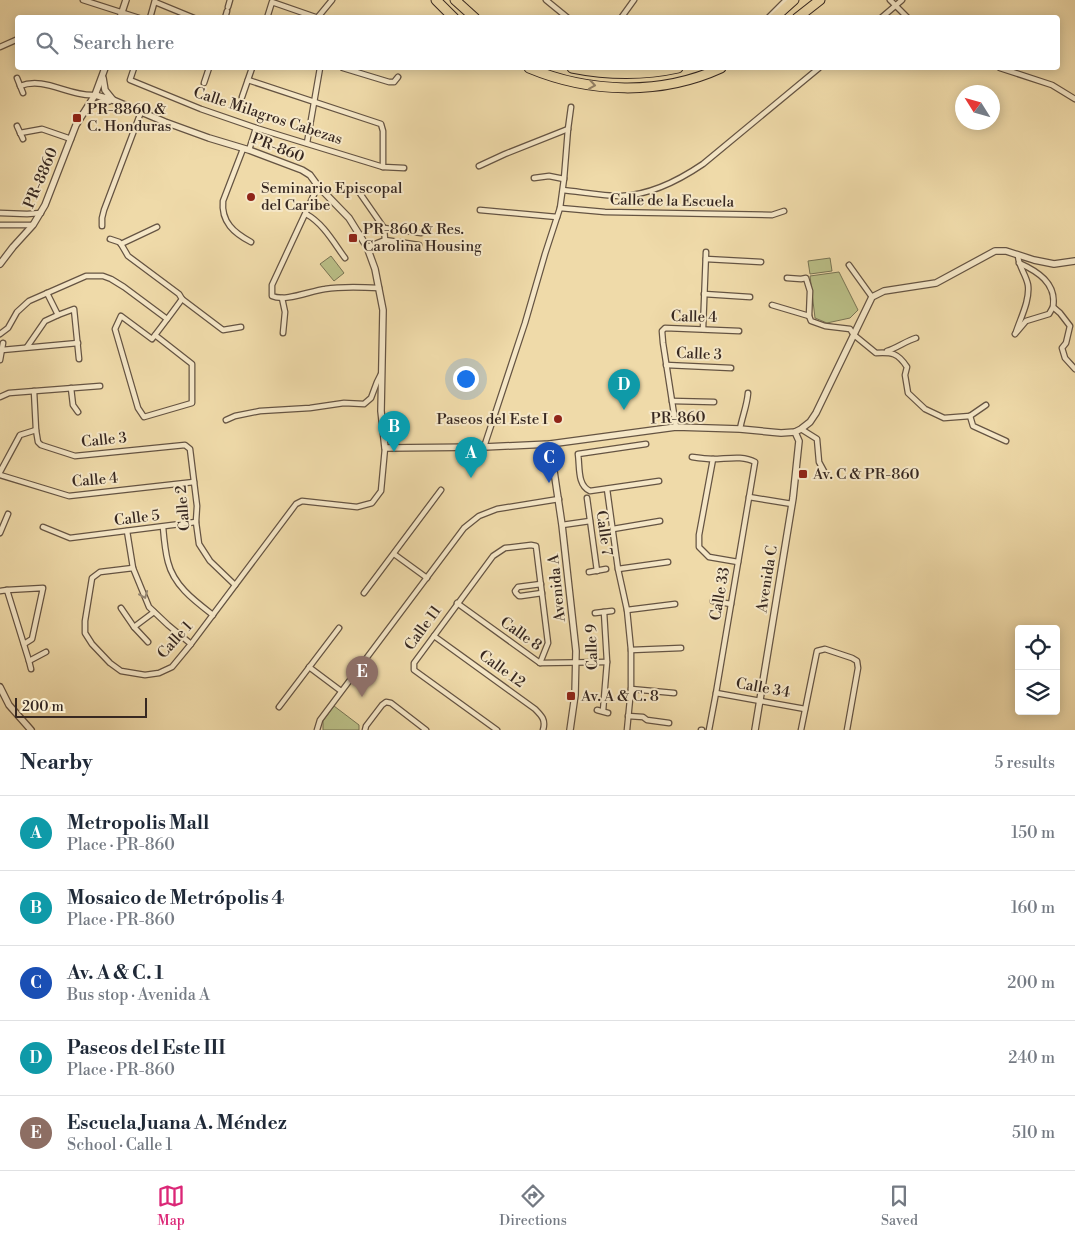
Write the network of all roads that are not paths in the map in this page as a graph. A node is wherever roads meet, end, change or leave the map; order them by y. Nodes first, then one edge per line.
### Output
1 (83, 0) edge
2 (126, 0) edge
3 (230, 0) edge
4 (332, 0) edge
5 (436, 0) edge
6 (455, 0) edge
7 (546, 0) edge
8 (634, 0) edge
9 (786, 0) edge
10 (794, 0) edge
11 (820, 0) edge
12 (890, 0) edge
13 (902, 0) edge
14 (155, 1) edge
15 (895, 6) junction
16 (121, 15) edge
17 (151, 15) edge
18 (187, 15) edge
19 (226, 15) edge
20 (268, 15) edge
21 (312, 15) edge
22 (320, 15) edge
23 (451, 15) edge
24 (472, 15) edge
25 (564, 15) edge
26 (622, 15) edge
27 (771, 15) edge
28 (777, 15) edge
29 (801, 15) edge
30 (884, 15) edge
31 (905, 15) edge
32 (15, 40) edge
33 (0, 47) edge
34 (104, 70) edge
35 (133, 70) edge
36 (208, 70) edge
37 (251, 70) edge
38 (320, 70) edge
39 (350, 70) edge
40 (535, 70) edge
41 (582, 70) edge
42 (665, 70) edge
43 (716, 70) edge
44 (818, 70) edge
45 (1006, 70) edge
46 (398, 76) dead end
47 (102, 77) junction
48 (16, 78) dead end
49 (248, 80) junction
50 (204, 84) dead end
51 (20, 86) junction
52 (23, 93) dead end
53 (95, 95) junction
54 (242, 97) dead end
55 (1075, 99) edge
56 (113, 100) junction
57 (314, 101) junction
58 (88, 108) junction
59 (571, 108) dead end
60 (141, 112) junction
61 (17, 126) dead end
62 (256, 128) junction
63 (568, 129) junction
64 (20, 132) junction
65 (23, 139) dead end
66 (71, 139) junction
67 (307, 142) junction
68 (246, 149) junction
69 (479, 166) dead end
70 (383, 167) junction
71 (404, 168) dead end
72 (534, 178) dead end
73 (564, 179) junction
74 (318, 186) junction
75 (563, 190) junction
76 (359, 192) dead end
77 (560, 208) junction
78 (480, 210) dead end
79 (784, 211) dead end
80 (0, 213) edge
81 (41, 213) junction
82 (306, 214) junction
83 (557, 217) junction
84 (0, 225) edge
85 (33, 225) junction
86 (102, 226) dead end
87 (157, 227) dead end
88 (384, 228) junction
89 (421, 233) dead end
90 (110, 239) dead end
91 (385, 240) junction
92 (251, 242) dead end
93 (121, 244) junction
94 (419, 245) dead end
95 (367, 247) junction
96 (706, 252) dead end
97 (1018, 254) junction
98 (345, 258) dead end
99 (706, 259) junction
100 (1075, 261) edge
101 (761, 262) dead end
102 (1019, 263) junction
103 (0, 264) edge
104 (849, 265) dead end
105 (787, 278) dead end
106 (379, 288) junction
107 (47, 293) junction
108 (704, 294) junction
109 (750, 297) dead end
110 (872, 297) junction
111 (282, 298) junction
112 (182, 299) junction
113 (772, 305) dead end
114 (1053, 307) junction
115 (58, 315) junction
116 (809, 316) junction
117 (167, 319) junction
118 (242, 327) dead end
119 (703, 329) junction
120 (739, 331) dead end
121 (283, 333) dead end
122 (0, 334) edge
123 (155, 335) junction
124 (854, 335) junction
125 (916, 338) dead end
126 (3, 343) dead end
127 (78, 343) junction
128 (27, 347) junction
129 (2, 350) junction
130 (883, 353) junction
131 (79, 358) dead end
132 (0, 360) edge
133 (666, 365) junction
134 (731, 368) dead end
135 (1075, 369) edge
136 (382, 373) junction
137 (100, 386) dead end
138 (71, 388) junction
139 (34, 391) junction
140 (748, 393) dead end
141 (0, 396) edge
142 (672, 401) junction
143 (714, 402) dead end
144 (986, 404) dead end
145 (78, 412) dead end
146 (970, 416) junction
147 (226, 420) dead end
148 (676, 428) junction
149 (740, 429) junction
150 (802, 429) junction
151 (36, 430) junction
152 (795, 432) junction
153 (1006, 441) dead end
154 (550, 444) junction
155 (646, 444) dead end
156 (187, 446) joint
157 (484, 447) junction
158 (385, 448) junction
159 (692, 457) dead end
160 (712, 459) junction
161 (0, 473) edge
162 (824, 473) dead end
163 (659, 481) dead end
164 (194, 482) junction
165 (607, 489) junction
166 (441, 490) dead end
167 (749, 497) junction
168 (587, 498) dead end
169 (559, 500) junction
170 (792, 504) junction
171 (8, 514) dead end
172 (590, 521) junction
173 (660, 521) dead end
174 (196, 522) junction
175 (562, 525) junction
176 (43, 527) dead end
177 (163, 527) junction
178 (613, 529) junction
179 (127, 531) junction
180 (0, 533) edge
181 (394, 554) junction
182 (668, 562) dead end
183 (738, 562) junction
184 (133, 568) junction
185 (606, 569) dead end
186 (618, 569) junction
187 (597, 570) junction
188 (589, 572) dead end
189 (426, 578) junction
190 (540, 584) junction
191 (235, 585) junction
192 (7, 590) junction
193 (0, 591) edge
194 (364, 593) dead end
195 (542, 593) junction
196 (713, 601) dead end
197 (457, 603) junction
198 (675, 604) dead end
199 (731, 604) junction
200 (121, 608) dead end
201 (627, 610) junction
202 (612, 611) dead end
203 (154, 612) junction
204 (604, 612) junction
205 (595, 613) dead end
206 (214, 615) junction
207 (134, 627) junction
208 (338, 628) dead end
209 (434, 636) junction
210 (148, 642) dead end
211 (24, 644) junction
212 (191, 644) junction
213 (681, 648) dead end
214 (631, 650) junction
215 (46, 652) dead end
216 (29, 661) junction
217 (577, 662) junction
218 (608, 662) junction
219 (540, 663) junction
220 (309, 667) junction
221 (31, 669) dead end
222 (0, 687) edge
223 (631, 688) junction
224 (341, 691) junction
225 (716, 692) junction
226 (674, 693) dead end
227 (760, 701) junction
228 (279, 707) dead end
229 (805, 709) junction
230 (597, 710) dead end
231 (628, 716) junction
232 (669, 723) dead end
233 (848, 729) edge
234 (31, 730) edge
235 (317, 730) edge
236 (366, 730) edge
237 (426, 730) edge
238 (497, 730) edge
239 (542, 730) edge
240 (570, 730) edge
241 (627, 730) edge
242 (708, 730) edge
243 (755, 730) edge
244 (801, 730) edge
245 (854, 730) edge

1 - 16 street
2 - 16 street
3 - 19 street
4 - 22 street
5 - 23 highway
6 - 24 highway
7 - 25 street
8 - 26 street
9 - 27 street
10 - 28 highway
11 - 29 highway
12 - 15 street
13 - 15 street
14 - 17 street
14 - 18 street
15 - 30 street
15 - 31 street
20 - 21 street
32 - 33 street
34 - 47 street
35 - 62 street, Calle Milagros Cabezas
36 - 50 street
37 - 49 street
38 - 57 street
39 - 46 street
40 -> 43 highway
41 - 42 highway
44 - 75 street
45 - 55 street
47 - 53 street
47 - 56 street
48 - 51 street
49 - 54 street
49 - 57 street
51 - 52 street
51 - 53 street
53 - 56 street, PR-860 / PR-860
53 - 58 street, PR-8860 / PR-8860
56 - 58 street
56 - 60 street, PR-860 / PR-860
57 - 67 street
57 - 70 street
58 - 66 street, PR-8860 / PR-8860
59 - 63 street
60 - 68 street, PR-860 / PR-860
60 - 86 street
61 - 64 street
62 - 67 street, Calle Milagros Cabezas
62 - 68 street
63 - 69 street
63 - 73 street
64 - 65 street
64 - 66 street
66 - 81 street, PR-8860 / PR-8860
67 - 70 street, Calle Milagros Cabezas
68 - 74 street, PR-860 / PR-860
68 - 92 street
70 - 71 street, Calle Milagros Cabezas
72 - 73 street
73 - 75 street
74 - 82 street
74 - 95 street, PR-860 / PR-860
75 - 77 street
76 - 88 street
77 - 79 street, Calle de la Escuela
77 - 83 street
78 - 83 street
80 - 81 street
81 - 85 street, PR-8860 / PR-8860
82 - 98 street
82 - 111 street
83 - 157 street
84 - 85 street
85 - 103 street, PR-8860 / PR-8860
87 - 93 street
88 - 89 street
88 - 91 street
90 - 93 street
91 - 94 street
91 - 95 street
93 - 112 street
95 - 106 street, PR-860 / PR-860
96 - 99 street
97 - 100 street
97 - 102 street
97 - 110 street
99 - 101 street
99 - 108 street
102 - 114 street
102 - 114 street
104 - 110 street
105 - 116 street
106 - 111 street
106 - 136 street, PR-860 / PR-860
107 - 115 street
107 - 117 street
107 - 122 street
108 - 109 street
108 - 119 street
110 - 124 street, PR-860 / PR-860
111 - 121 street
112 - 117 street
112 - 118 street
113 - 116 street
114 - 135 street
115 - 127 street
115 - 128 street
116 - 124 street
117 - 123 street
119 - 120 street, Calle 4
119 - 133 street, Calle 4
123 - 123 street
124 - 130 street
124 - 150 street, PR-860 / PR-860
125 - 130 street
126 - 129 street
127 - 128 street
127 - 131 street
128 - 129 street
129 - 132 street
130 - 146 street
133 - 134 street, Calle 3
133 - 142 street
136 - 147 street
136 - 158 street, PR-860 / PR-860
137 - 138 street
138 - 139 street
138 - 145 street
139 - 141 street
139 - 151 street
140 - 149 street
142 - 143 street
142 - 148 street
144 - 146 street
146 - 153 street
148 - 149 street, PR-860 / PR-860
148 - 154 street, PR-860 / PR-860
149 - 152 street, PR-860 / PR-860
150 - 152 street, PR-860 / PR-860
150 - 162 street
151 - 156 street, Calle 3
151 - 161 street
152 - 170 street, Avenida C
154 - 157 street, PR-860 / PR-860
154 - 169 street, Avenida A
155 - 165 street
156 - 164 street, Calle 2
157 - 158 street, PR-860 / PR-860
158 - 191 street, Calle 1
159 - 160 street
160 - 167 street, Calle 33
160 - 183 street
161 - 164 street, Calle 4
163 - 165 street
164 - 174 street, Calle 2
165 - 178 street
166 - 181 street
167 - 170 street
167 - 183 street, Calle 33
168 - 172 street, Calle 7
169 - 175 street, Avenida A
169 - 189 street
170 - 227 street, Avenida C
171 - 180 street
172 - 175 street
172 - 187 street, Calle 7
173 - 178 street
174 - 177 street, Calle 5
174 - 191 street, Calle 2
175 - 217 street, Avenida A
176 - 179 street, Calle 5
177 - 179 street, Calle 5
177 - 206 street
178 - 186 street
179 - 184 street
181 - 189 street
181 - 194 street
182 - 186 street
183 - 199 street, Calle 33
184 -> 203 street
184 - 212 street, Calle 1
185 - 187 street
186 - 201 street
187 - 188 street
189 - 224 street
190 - 195 street
190 - 195 street
190 - 197 street, Calle 11
191 - 206 street, Calle 1
192 - 193 street
192 - 211 street
192 - 211 street
195 - 219 street
196 - 199 street
197 - 209 street, Calle 11
197 - 219 street, Calle 8
198 - 201 street
199 - 225 street, Calle 33
200 - 207 street
201 - 214 street
202 - 204 street
203 - 207 street
203 - 212 street
204 - 205 street
204 - 218 street, Calle 9
206 - 212 street, Calle 1
207 - 210 street
208 - 220 street
209 - 238 street, Calle 11
209 - 239 street, Calle 12
211 - 216 street
213 - 214 street
214 - 223 street
215 - 216 street
216 - 221 street
217 - 218 street, Calle 8
217 - 219 street, Calle 8
217 - 240 street, Avenida A
218 - 230 street, Calle 9
220 - 224 street
220 - 228 street
222 - 234 street
223 - 226 street
223 - 231 street
224 - 235 street
225 - 227 street, Calle 34
225 - 242 street, Calle 33
227 - 229 street, Calle 34
227 - 243 street, Avenida C
229 - 233 street
229 - 244 street
231 - 232 street
231 - 241 street
233 - 245 street
236 - 237 street

